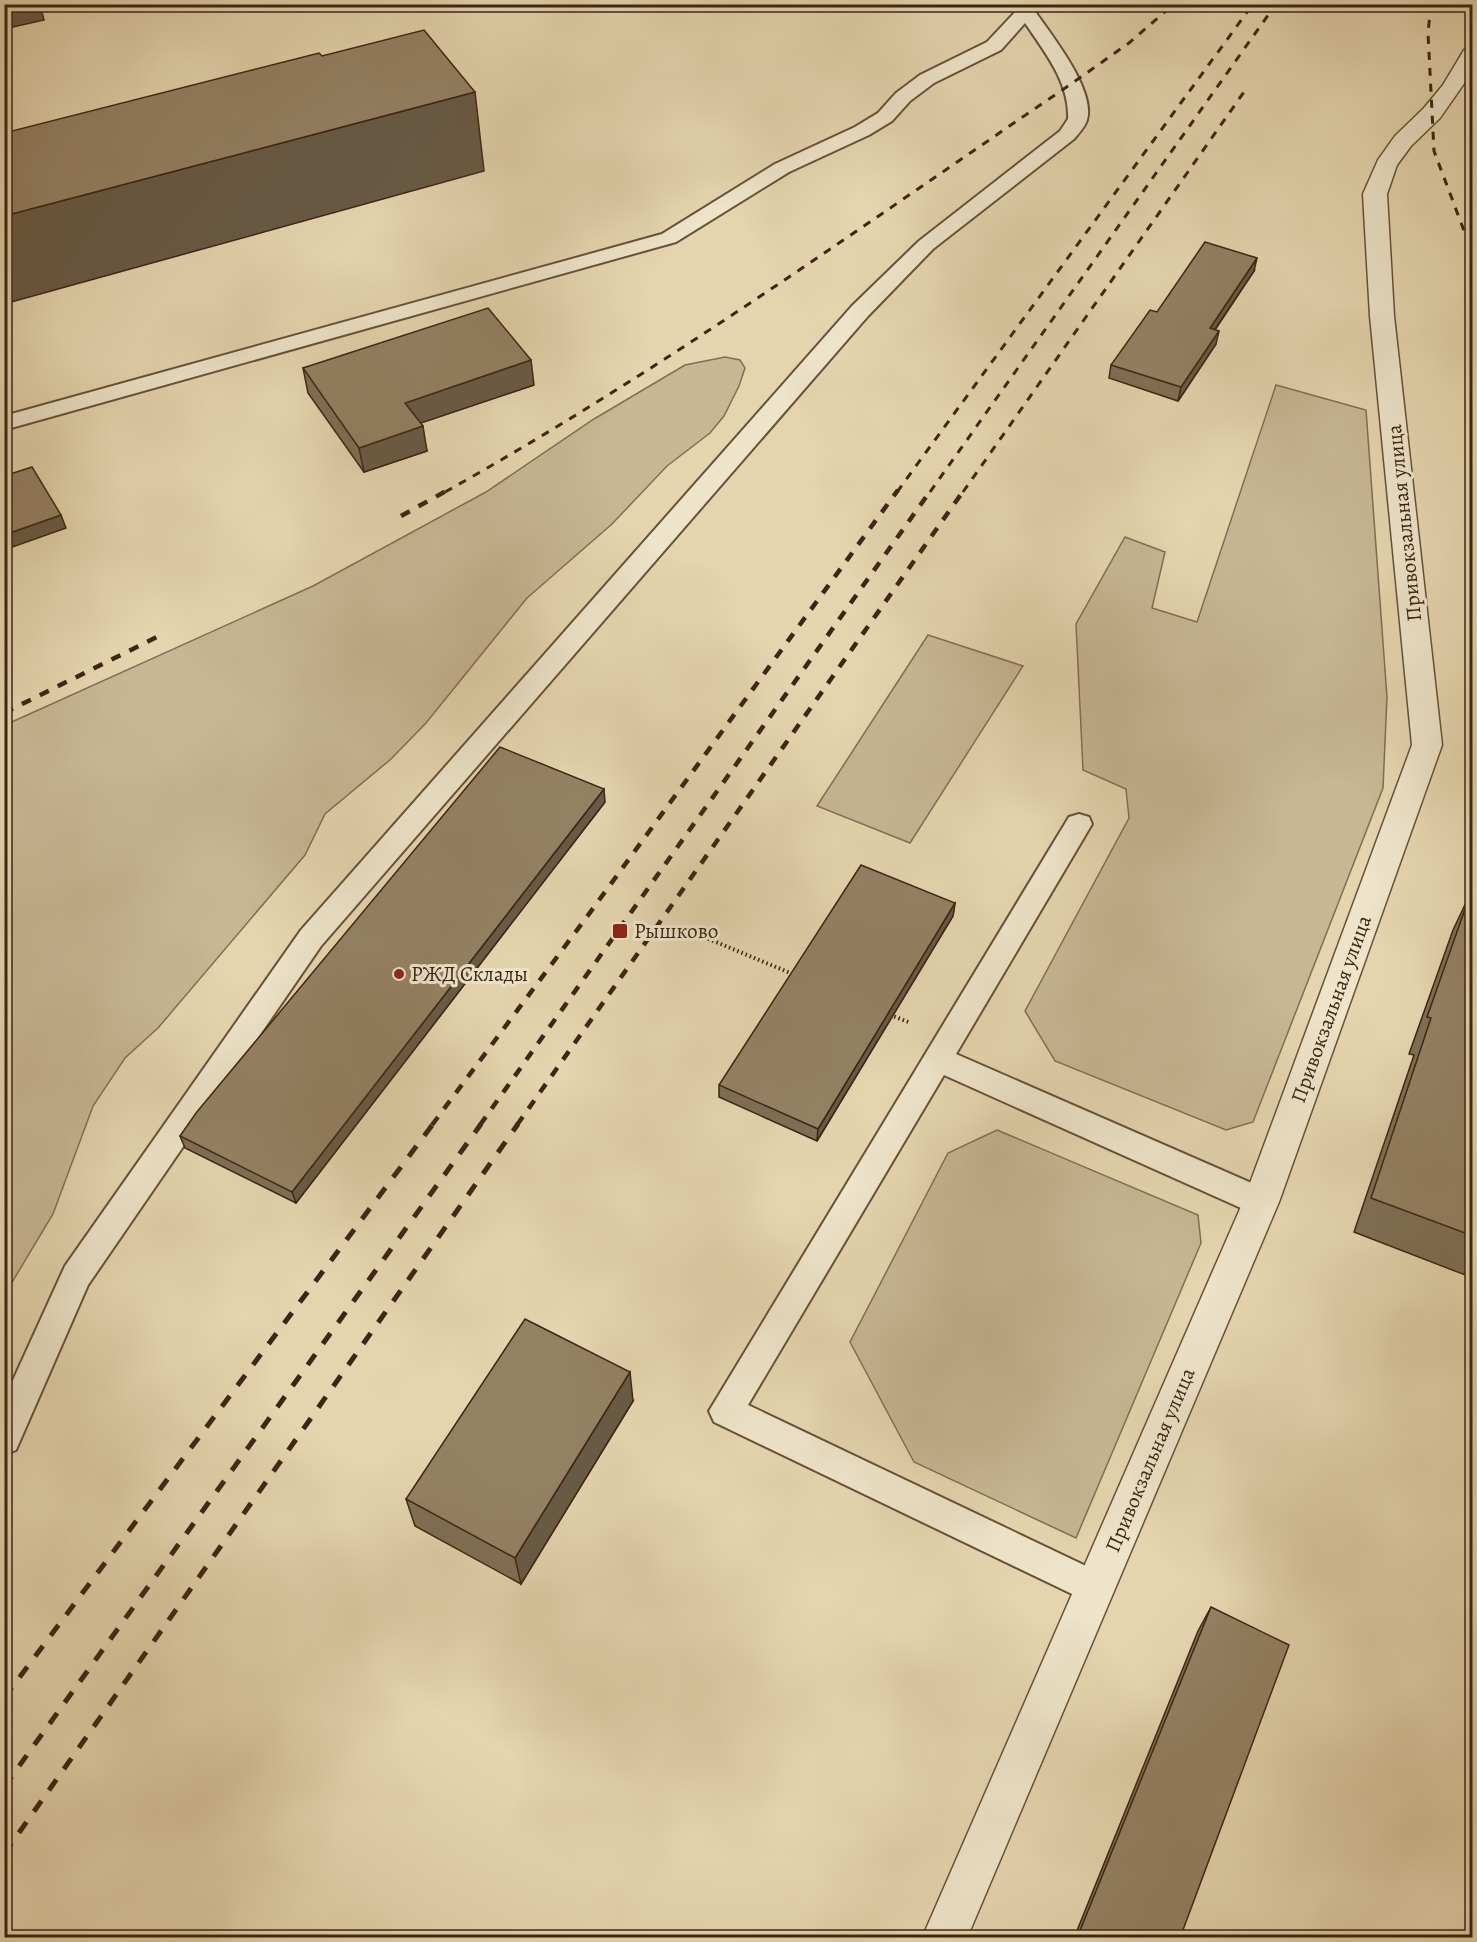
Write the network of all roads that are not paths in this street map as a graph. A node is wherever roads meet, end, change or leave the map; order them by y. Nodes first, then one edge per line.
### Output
1 (1029, 8) edge
2 (1473, 55) edge
3 (4, 423) edge
4 (1079, 824) dead end
5 (943, 1049) junction
6 (1261, 1202) junction
7 (4, 1439) edge
8 (1095, 1588) junction
9 (944, 1938) edge

1 - 3 lane
1 - 7 lane
2 - 6 street, Привокзальная улица
4 - 5 lane
5 - 6 lane
5 - 8 lane
6 - 8 street, Привокзальная улица
8 - 9 street, Привокзальная улица

